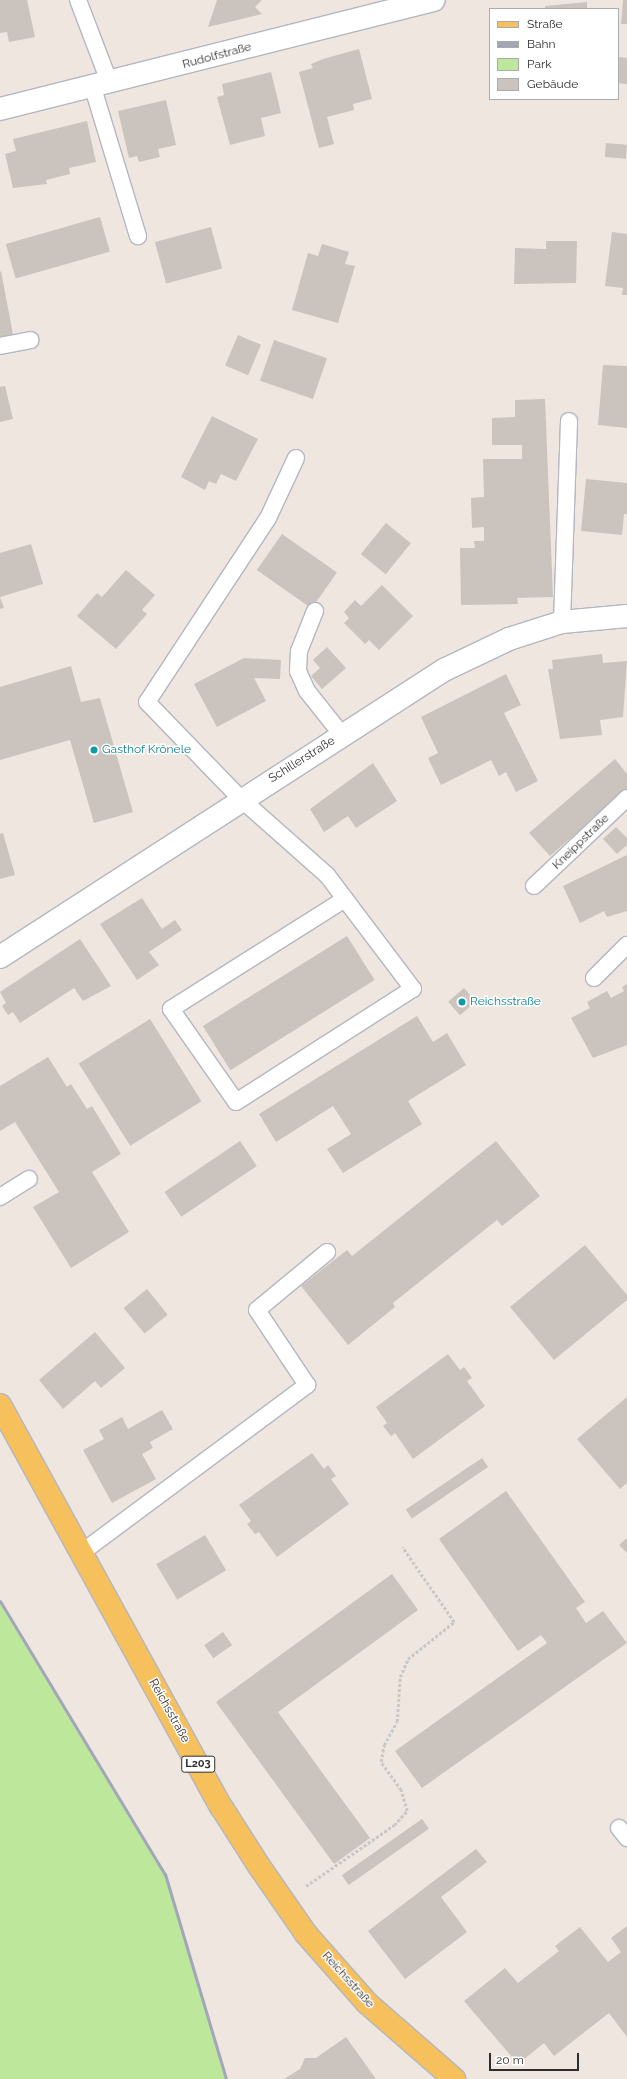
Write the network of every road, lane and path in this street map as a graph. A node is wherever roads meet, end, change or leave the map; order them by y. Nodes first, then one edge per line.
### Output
1 (78, 0) edge
2 (434, 0) edge
3 (102, 86) junction
4 (0, 109) edge
5 (138, 236) dead end
6 (30, 340) dead end
7 (0, 346) edge
8 (568, 421) dead end
9 (296, 458) dead end
10 (315, 611) dead end
11 (627, 616) edge
12 (562, 622) junction
13 (342, 735) junction
14 (627, 798) edge
15 (241, 799) junction
16 (534, 886) dead end
17 (346, 899) junction
18 (627, 945) edge
19 (0, 957) edge
20 (594, 978) dead end
21 (29, 1179) dead end
22 (0, 1197) edge
23 (327, 1252) dead end
24 (0, 1405) edge
25 (402, 1547) dead end
26 (81, 1553) junction
27 (306, 1886) dead end
28 (450, 2078) edge

1 - 3 lane
2 - 3 street, Rudolfstraße
3 - 4 street, Rudolfstraße
3 - 5 lane
6 - 7 lane
8 - 12 lane
9 - 15 lane
10 - 13 lane
11 - 12 street, Schillerstraße
12 - 13 street, Schillerstraße
13 - 15 street, Schillerstraße
14 - 16 lane, Kneippstraße
15 - 17 lane
15 - 19 street, Schillerstraße
17 - 17 lane
18 - 20 lane
21 - 22 lane
23 - 26 lane
24 - 26 main road, Reichsstraße / L203
25 - 27 path
26 - 28 main road, Reichsstraße / L203

